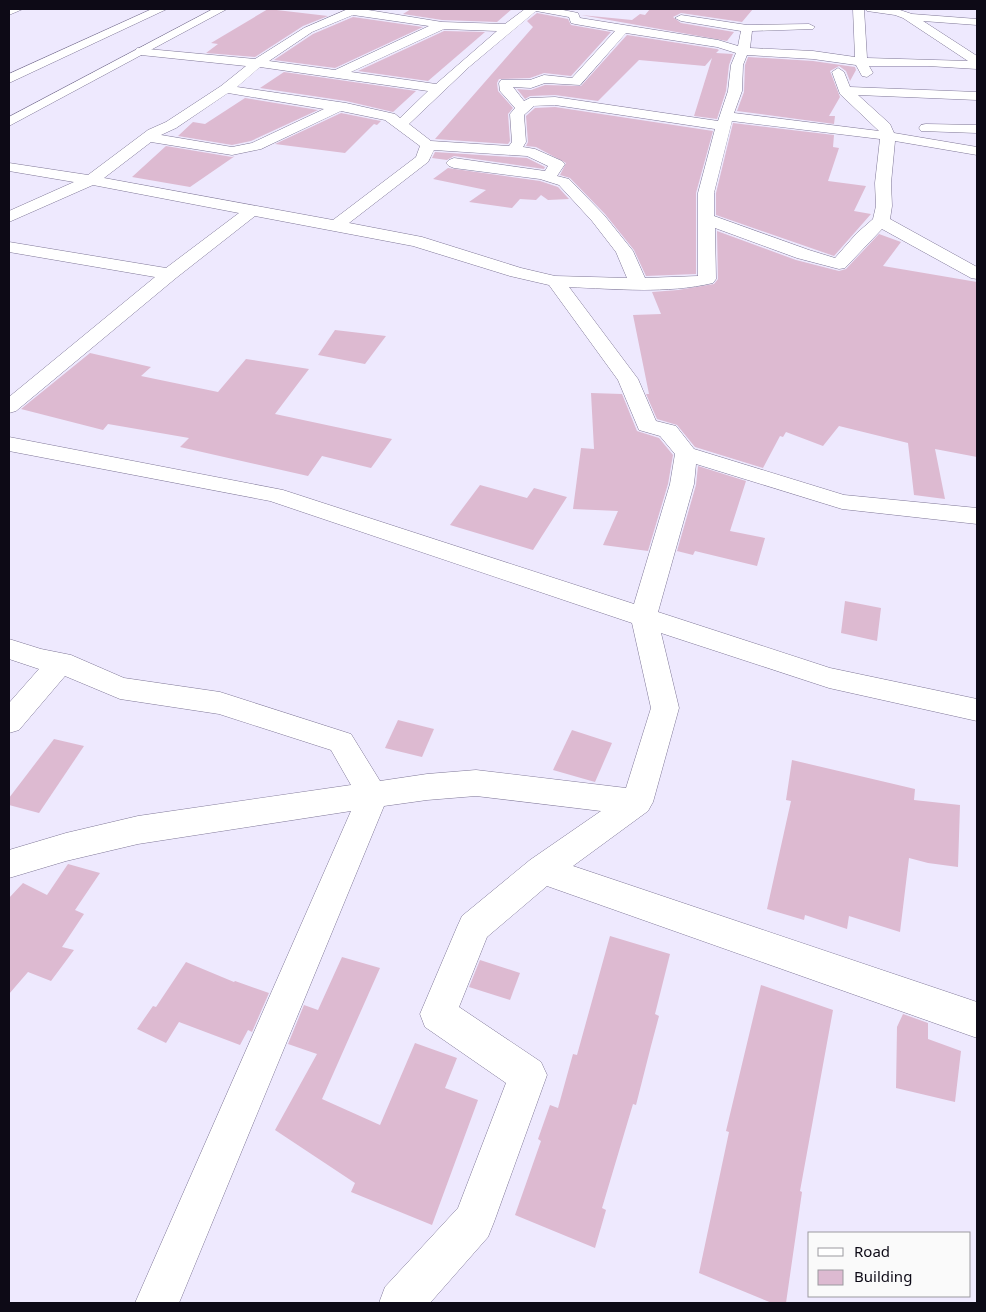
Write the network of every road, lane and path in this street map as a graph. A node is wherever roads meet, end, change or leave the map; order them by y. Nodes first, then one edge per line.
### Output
1 (17, 9) edge
2 (162, 9) edge
3 (221, 9) edge
4 (532, 9) edge
5 (541, 9) edge
6 (698, 9) edge
7 (859, 9) edge
8 (871, 9) edge
9 (354, 10) edge
10 (9, 12) edge
11 (900, 12) edge
12 (680, 18) junction
13 (977, 22) edge
14 (442, 25) junction
15 (506, 28) junction
16 (624, 28) junction
17 (747, 28) junction
18 (924, 28) junction
19 (657, 34) junction
20 (968, 34) dead end
21 (810, 36) junction
22 (141, 51) junction
23 (743, 51) junction
24 (977, 61) edge
25 (257, 63) junction
26 (977, 65) edge
27 (864, 67) junction
28 (337, 74) junction
29 (896, 75) dead end
30 (9, 79) edge
31 (382, 80) junction
32 (952, 84) dead end
33 (438, 88) junction
34 (226, 89) junction
35 (845, 92) junction
36 (961, 96) junction
37 (977, 96) edge
38 (342, 107) junction
39 (522, 107) junction
40 (970, 108) dead end
41 (725, 121) junction
42 (9, 122) edge
43 (400, 125) junction
44 (977, 129) edge
45 (886, 131) junction
46 (148, 137) junction
47 (514, 149) junction
48 (977, 151) edge
49 (425, 152) junction
50 (9, 167) edge
51 (548, 178) junction
52 (91, 180) junction
53 (252, 210) junction
54 (9, 216) edge
55 (706, 219) junction
56 (881, 221) junction
57 (336, 225) junction
58 (9, 247) edge
59 (170, 274) junction
60 (977, 274) edge
61 (555, 281) junction
62 (639, 284) junction
63 (9, 407) edge
64 (9, 444) edge
65 (686, 454) junction
66 (977, 516) edge
67 (644, 615) junction
68 (9, 649) edge
69 (61, 662) junction
70 (977, 710) edge
71 (9, 722) edge
72 (373, 796) junction
73 (637, 802) junction
74 (9, 864) edge
75 (542, 870) junction
76 (977, 1020) edge
77 (157, 1303) edge
78 (401, 1303) edge

1 - 10 street
2 - 30 street
3 - 22 street
4 - 15 street
5 - 16 street
6 - 12 street
7 - 27 street
8 - 11 street
9 - 14 street
9 - 25 street
11 - 13 street
11 - 18 street
12 - 17 street
12 - 19 street
14 - 15 street
14 - 28 street
15 - 33 street
16 - 19 street
16 - 39 street
17 - 21 street
17 - 23 street
18 - 20 street
18 - 24 street
19 - 23 street
21 - 23 street
21 - 27 street
22 - 25 street
22 - 42 street
23 - 41 street
25 - 28 street
25 - 34 street
26 - 27 street
27 - 29 street
27 - 35 street
28 - 31 street
31 - 33 street
31 - 38 street
32 - 36 street
33 - 43 street
34 - 38 street
34 - 46 street
35 - 36 street
35 - 45 street
36 - 37 street
36 - 40 street
38 - 43 street
38 - 46 street
39 - 41 street
39 - 47 street
41 - 45 street
41 - 55 street
43 - 49 street
44 - 45 street
45 - 48 street
45 - 56 street
46 - 52 street
47 - 49 street
47 - 51 street
49 - 51 street
49 - 57 street
50 - 52 street
51 - 62 street
52 - 53 street
52 - 54 street
53 - 57 street
53 - 59 street
55 - 56 street
55 - 62 street
56 - 60 street
57 - 61 street
58 - 59 street
59 - 63 street
61 - 62 street
61 - 65 street
64 - 67 street
65 - 66 street
65 - 67 street
67 - 70 street
67 - 73 street
68 - 69 street
69 - 71 street
69 - 72 street
72 - 73 street
72 - 74 street
72 - 77 street
73 - 75 street
75 - 76 street
75 - 78 street

